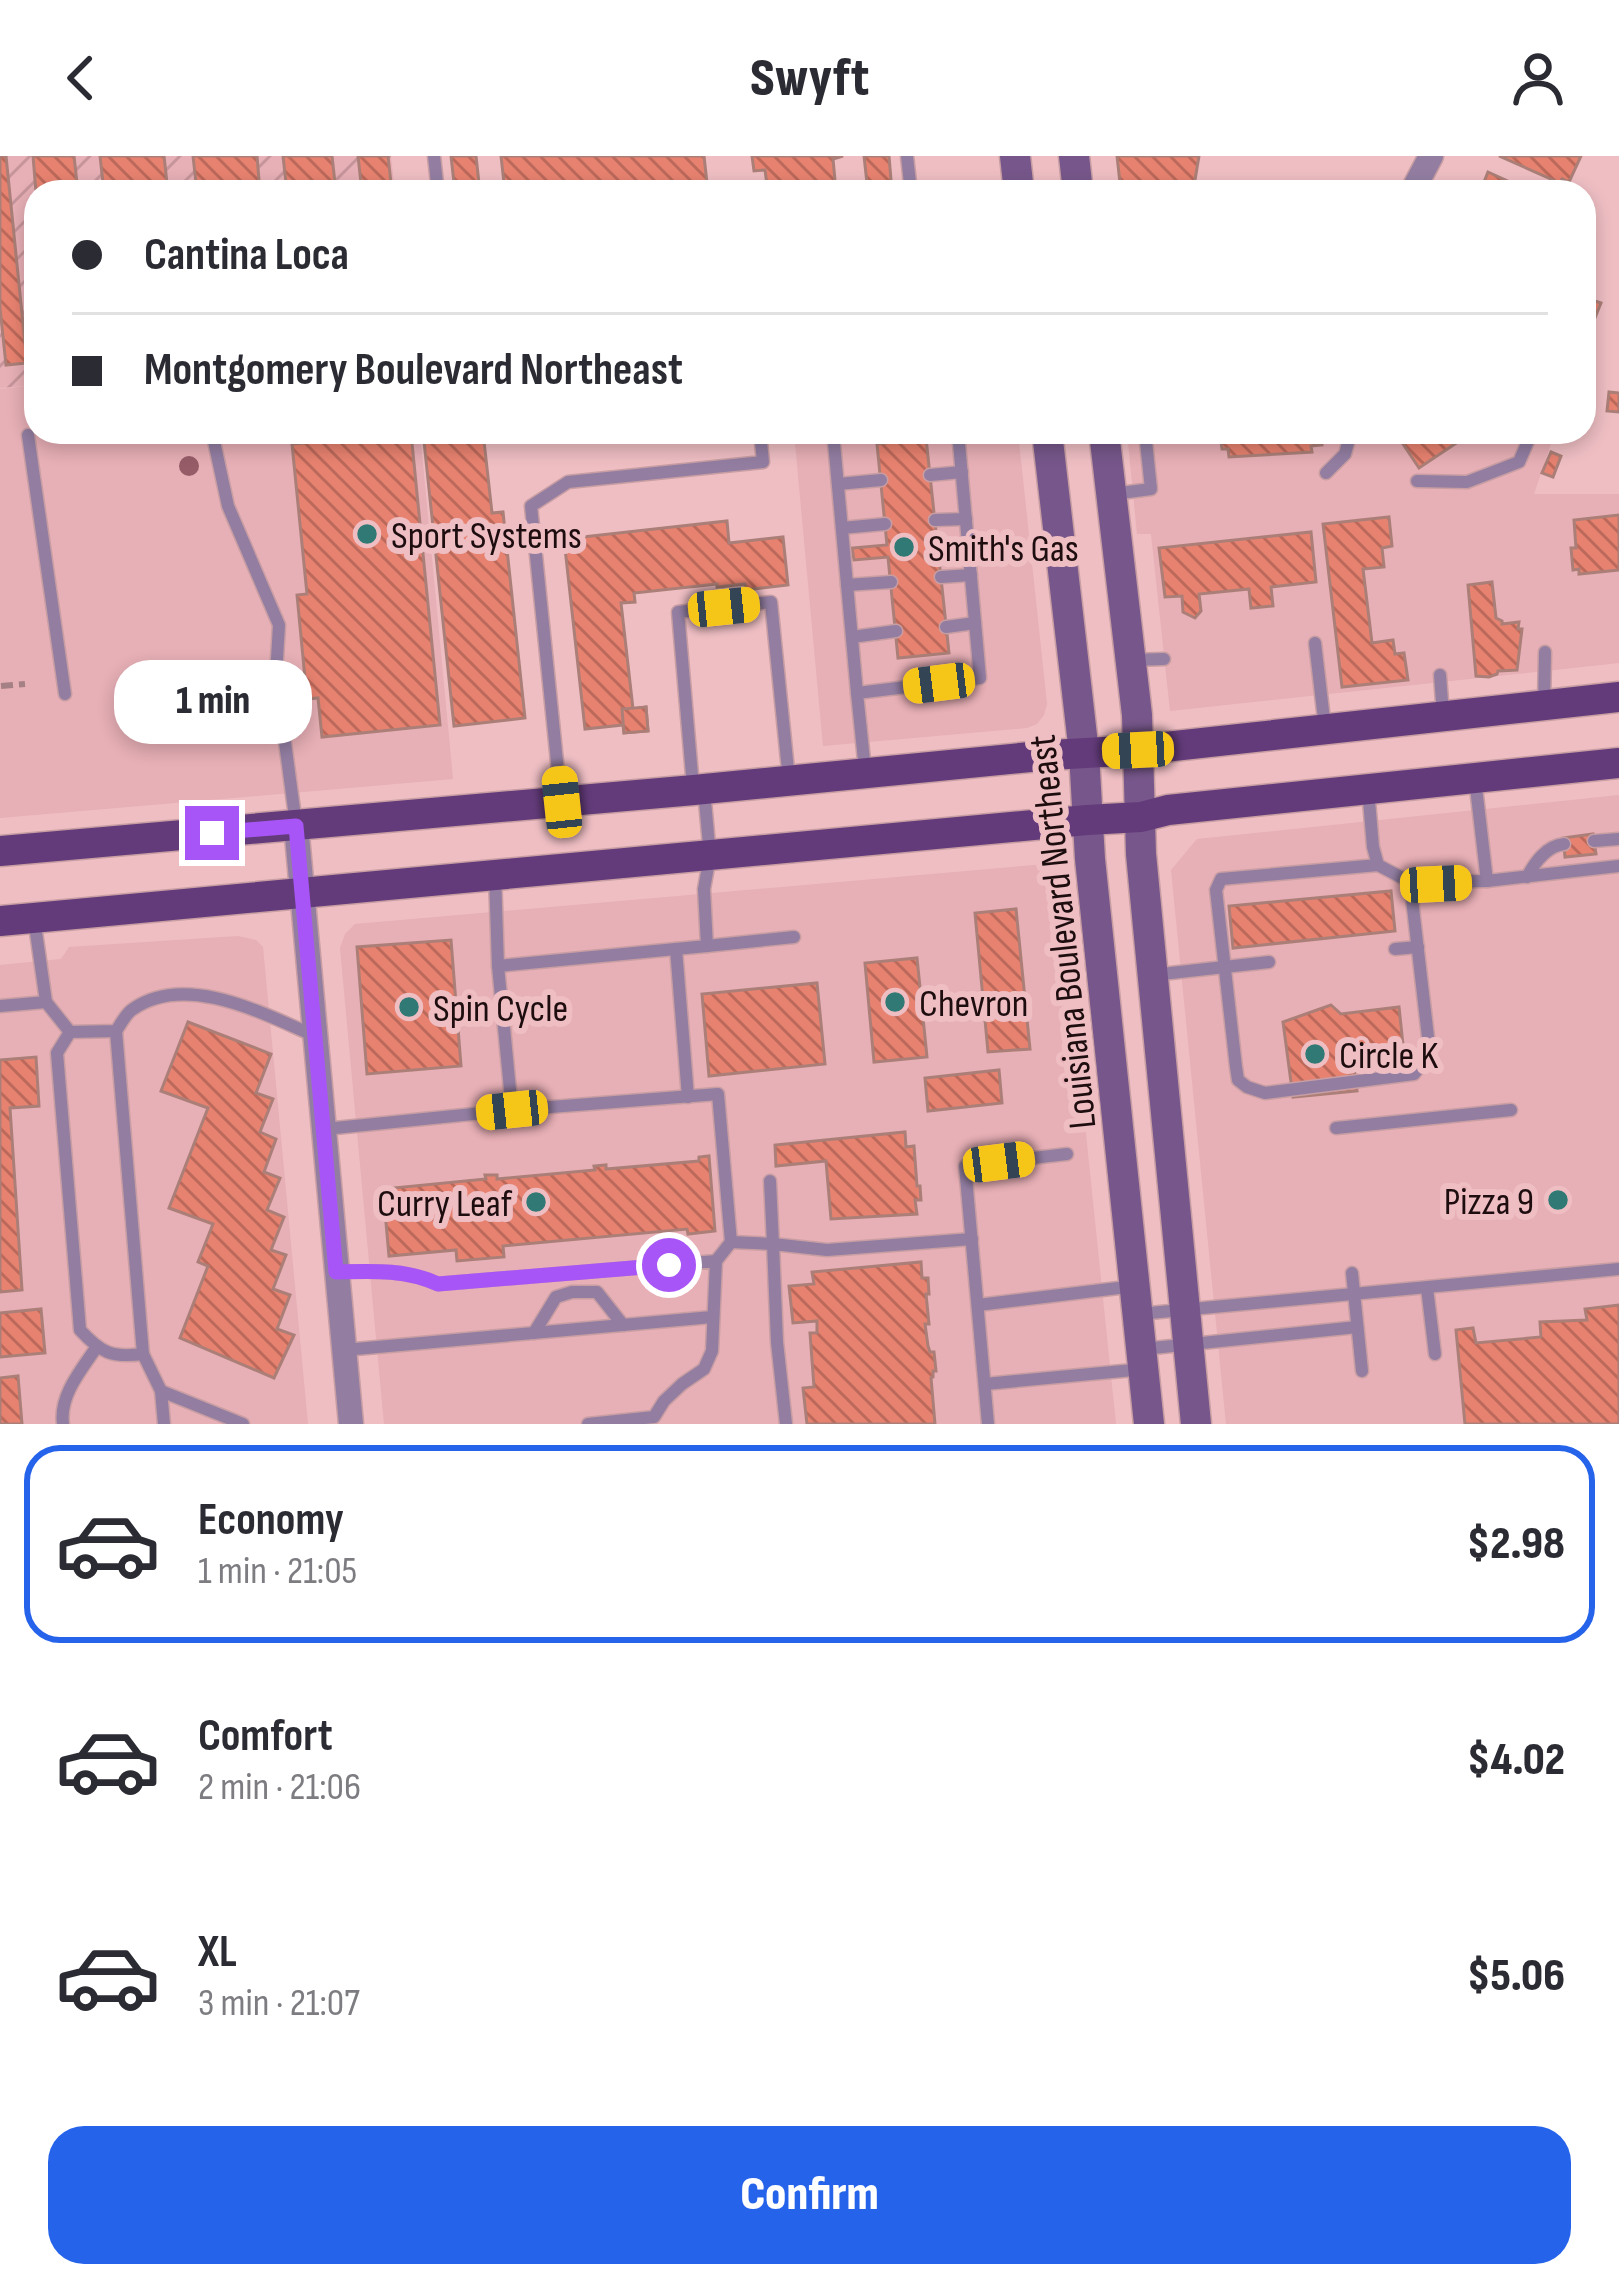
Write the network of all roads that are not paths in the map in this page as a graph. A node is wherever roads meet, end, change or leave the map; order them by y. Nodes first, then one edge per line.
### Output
1 (29, 444) edge
2 (215, 444) edge
3 (761, 444) edge
4 (834, 444) edge
5 (959, 444) edge
6 (1048, 444) edge
7 (1106, 444) edge
8 (1146, 444) edge
9 (1348, 444) edge
10 (1527, 444) edge
11 (962, 472) junction
12 (1326, 472) dead end
13 (930, 475) dead end
14 (880, 480) dead end
15 (1417, 481) dead end
16 (838, 484) junction
17 (1112, 495) junction
18 (966, 519) junction
19 (935, 520) dead end
20 (885, 524) dead end
21 (842, 528) junction
22 (971, 574) junction
23 (940, 577) dead end
24 (891, 581) dead end
25 (847, 585) junction
26 (976, 623) junction
27 (946, 627) dead end
28 (896, 631) dead end
29 (852, 637) junction
30 (1315, 643) dead end
31 (1545, 652) dead end
32 (1165, 658) dead end
33 (1130, 661) junction
34 (1440, 675) dead end
35 (857, 693) junction
36 (65, 694) dead end
37 (1619, 697) edge
38 (1544, 705) junction
39 (1444, 716) junction
40 (1325, 728) junction
41 (1138, 750) junction
42 (1084, 753) junction
43 (1619, 763) edge
44 (866, 774) junction
45 (1475, 778) junction
46 (790, 781) junction
47 (1368, 789) junction
48 (699, 790) junction
49 (562, 802) junction
50 (1141, 817) junction
51 (1087, 820) junction
52 (296, 826) junction
53 (1619, 839) edge
54 (1594, 842) dead end
55 (1564, 844) dead end
56 (0, 851) edge
57 (710, 856) junction
58 (1378, 865) junction
59 (1619, 866) edge
60 (495, 875) junction
61 (1527, 877) junction
62 (1487, 881) junction
63 (1410, 882) junction
64 (302, 893) junction
65 (34, 918) junction
66 (0, 921) edge
67 (794, 937) dead end
68 (707, 946) junction
69 (1418, 947) junction
70 (676, 949) junction
71 (1395, 950) dead end
72 (1269, 962) dead end
73 (498, 966) junction
74 (1224, 968) junction
75 (1153, 975) junction
76 (46, 1002) junction
77 (0, 1006) edge
78 (116, 1031) junction
79 (70, 1032) junction
80 (315, 1036) junction
81 (688, 1097) junction
82 (512, 1110) junction
83 (1511, 1110) dead end
84 (1336, 1128) dead end
85 (323, 1129) junction
86 (1067, 1154) dead end
87 (770, 1181) dead end
88 (972, 1240) junction
89 (730, 1242) junction
90 (773, 1244) junction
91 (716, 1262) junction
92 (1619, 1269) edge
93 (336, 1272) junction
94 (1352, 1273) dead end
95 (1427, 1288) junction
96 (1354, 1296) junction
97 (1137, 1300) junction
98 (978, 1305) junction
99 (1184, 1311) junction
100 (712, 1317) junction
101 (623, 1325) junction
102 (1358, 1327) junction
103 (534, 1333) junction
104 (1187, 1343) junction
105 (96, 1348) junction
106 (344, 1350) junction
107 (143, 1354) junction
108 (1435, 1354) dead end
109 (1143, 1359) junction
110 (1362, 1371) dead end
111 (985, 1384) junction
112 (161, 1391) junction
113 (63, 1424) edge
114 (164, 1424) edge
115 (243, 1424) edge
116 (351, 1424) edge
117 (588, 1424) edge
118 (786, 1424) edge
119 (988, 1424) edge
120 (1149, 1424) edge
121 (1196, 1424) edge

1 - 36 lane
2 - 52 lane
3 - 49 lane
4 - 16 lane
5 - 11 lane
6 - 42 main road, Louisiana Boulevard Northeast
7 - 17 main road
8 - 17 lane
9 - 12 lane
10 - 15 lane
11 - 13 lane
11 - 18 lane
14 - 16 lane
16 - 21 lane
17 - 33 main road
18 - 19 lane
18 - 22 lane
20 - 21 lane
21 - 25 lane
22 - 23 lane
22 - 26 lane
24 - 25 lane
25 - 29 lane
26 - 27 lane
26 - 35 lane
28 - 29 lane
29 - 35 lane
30 - 40 lane
31 - 38 lane
32 - 33 lane
33 - 41 main road
34 - 39 lane
35 - 44 lane
37 - 38 main road
38 - 39 main road
39 - 40 main road
40 - 41 main road
41 - 42 main road
41 - 50 main road
42 - 44 main road
42 - 51 main road, Louisiana Boulevard Northeast
43 - 45 main road
44 - 46 main road
45 - 47 main road
45 - 62 lane
46 - 48 main road
46 - 48 lane
47 - 50 main road
47 - 58 lane
48 - 49 main road
48 - 57 lane
49 - 52 main road
50 - 51 main road
50 - 75 main road
51 - 57 main road
51 - 97 main road, Louisiana Boulevard Northeast
52 - 56 main road
52 - 64 street
53 - 54 lane
55 - 61 lane
57 - 60 main road
57 - 68 lane
58 - 63 lane
58 - 74 lane
59 - 61 lane
60 - 64 main road
60 - 73 lane
61 - 62 lane
62 - 63 lane
63 - 69 lane
64 - 65 main road
64 - 80 street
65 - 66 main road
65 - 76 lane
67 - 68 lane
68 - 70 lane
69 - 71 lane
69 - 74 lane
70 - 73 lane
70 - 81 lane
72 - 74 lane
73 - 82 lane
74 - 75 lane
75 - 99 main road
76 - 77 lane
76 - 79 lane
78 - 79 lane
78 - 80 lane
78 - 107 lane
79 - 105 lane
80 - 85 street
81 - 82 lane
81 - 89 lane
82 - 85 lane
83 - 84 lane
85 - 93 street
86 - 88 lane
87 - 90 lane
88 - 90 lane
88 - 98 lane
89 - 90 lane
89 - 91 lane
90 - 118 lane
91 - 93 lane
91 - 100 lane
92 - 95 lane
93 - 106 street
94 - 96 lane
95 - 96 lane
95 - 108 lane
96 - 99 lane
96 - 102 lane
97 - 98 lane
97 - 99 lane
97 - 109 main road, Louisiana Boulevard Northeast
98 - 111 lane
99 - 104 main road
100 - 101 lane
100 - 117 lane
101 - 103 lane
101 - 103 lane
102 - 104 lane
102 - 110 lane
103 - 106 lane
104 - 109 lane
104 - 121 main road
105 - 107 lane
105 - 113 lane
106 - 116 street
107 - 112 lane
109 - 111 lane
109 - 120 main road, Louisiana Boulevard Northeast
111 - 119 lane
112 - 114 lane
112 - 115 lane

